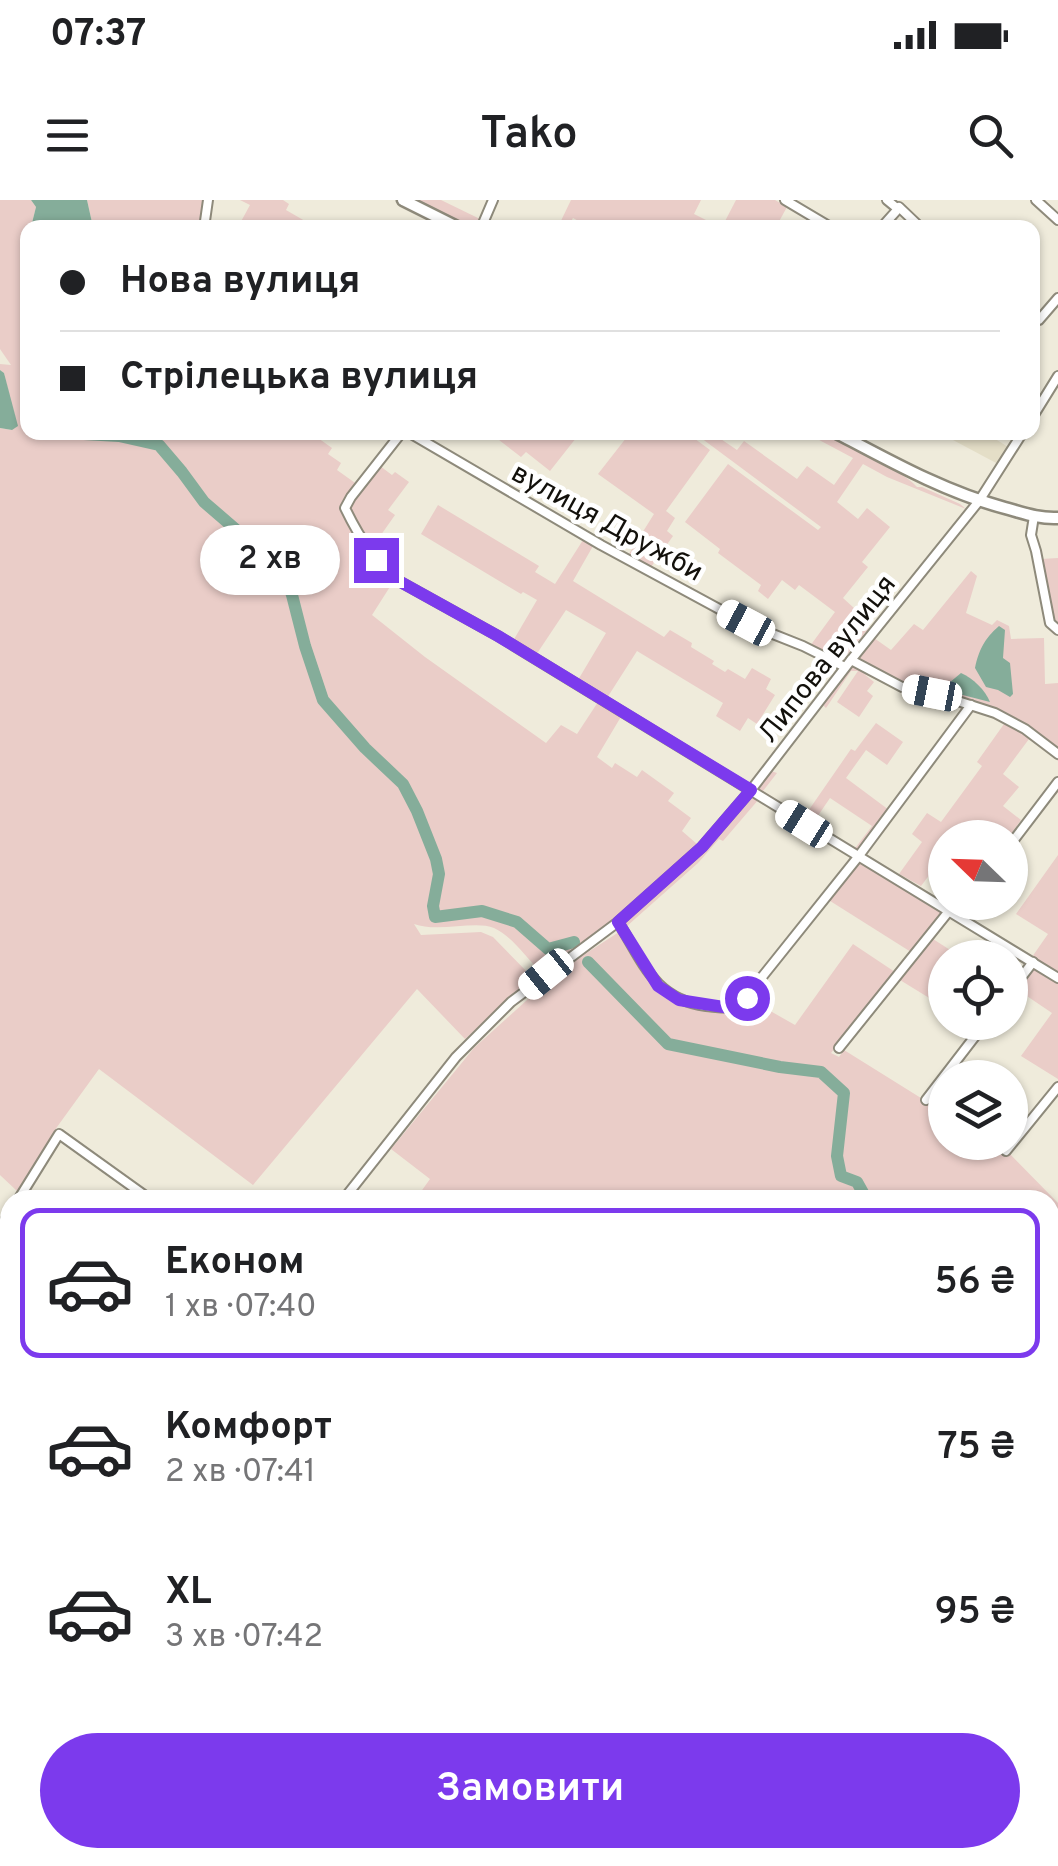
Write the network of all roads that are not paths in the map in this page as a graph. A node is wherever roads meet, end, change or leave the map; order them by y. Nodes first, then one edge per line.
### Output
1 (404, 200) edge
2 (785, 200) edge
3 (887, 200) edge
4 (1036, 200) edge
5 (898, 208) junction
6 (443, 220) edge
7 (819, 220) edge
8 (888, 220) edge
9 (912, 220) edge
10 (1058, 220) edge
11 (1058, 298) edge
12 (1040, 319) edge
13 (1058, 376) edge
14 (1040, 405) edge
15 (398, 440) edge
16 (419, 440) edge
17 (850, 440) edge
18 (1019, 440) edge
19 (979, 501) junction
20 (1034, 516) junction
21 (1058, 518) edge
22 (1058, 630) edge
23 (848, 664) junction
24 (971, 705) junction
25 (1058, 754) edge
26 (1058, 782) edge
27 (751, 790) junction
28 (1028, 821) edge
29 (858, 857) junction
30 (928, 899) edge
31 (942, 920) edge
32 (964, 920) edge
33 (618, 922) junction
34 (1033, 962) junction
35 (1028, 969) edge
36 (1058, 978) edge
37 (972, 1040) edge
38 (838, 1048) dead end
39 (1058, 1087) edge
40 (926, 1100) dead end
41 (1028, 1124) edge
42 (24, 1190) edge
43 (137, 1190) edge
44 (351, 1190) edge

1 - 6 main road
2 - 7 street
3 - 5 street
4 - 10 street
5 - 8 street
5 - 9 street
11 - 12 street
13 - 14 street
15 - 27 street
16 - 23 street, вулиця Дружби
17 - 19 main road
18 - 19 street, Липова вулиця
19 - 20 main road
19 - 23 street, Липова вулиця
20 - 21 main road
20 - 22 street
23 - 24 street, вулиця Дружби
23 - 27 street, Липова вулиця
24 - 25 street, вулиця Дружби
24 - 29 street
26 - 28 street
27 - 29 street
27 - 33 street, Липова вулиця
29 - 30 street
29 - 33 street
31 - 38 street
32 - 34 street
33 - 44 street, Липова вулиця
34 - 35 street
34 - 36 street
37 - 40 street
39 - 41 street
42 - 43 street

